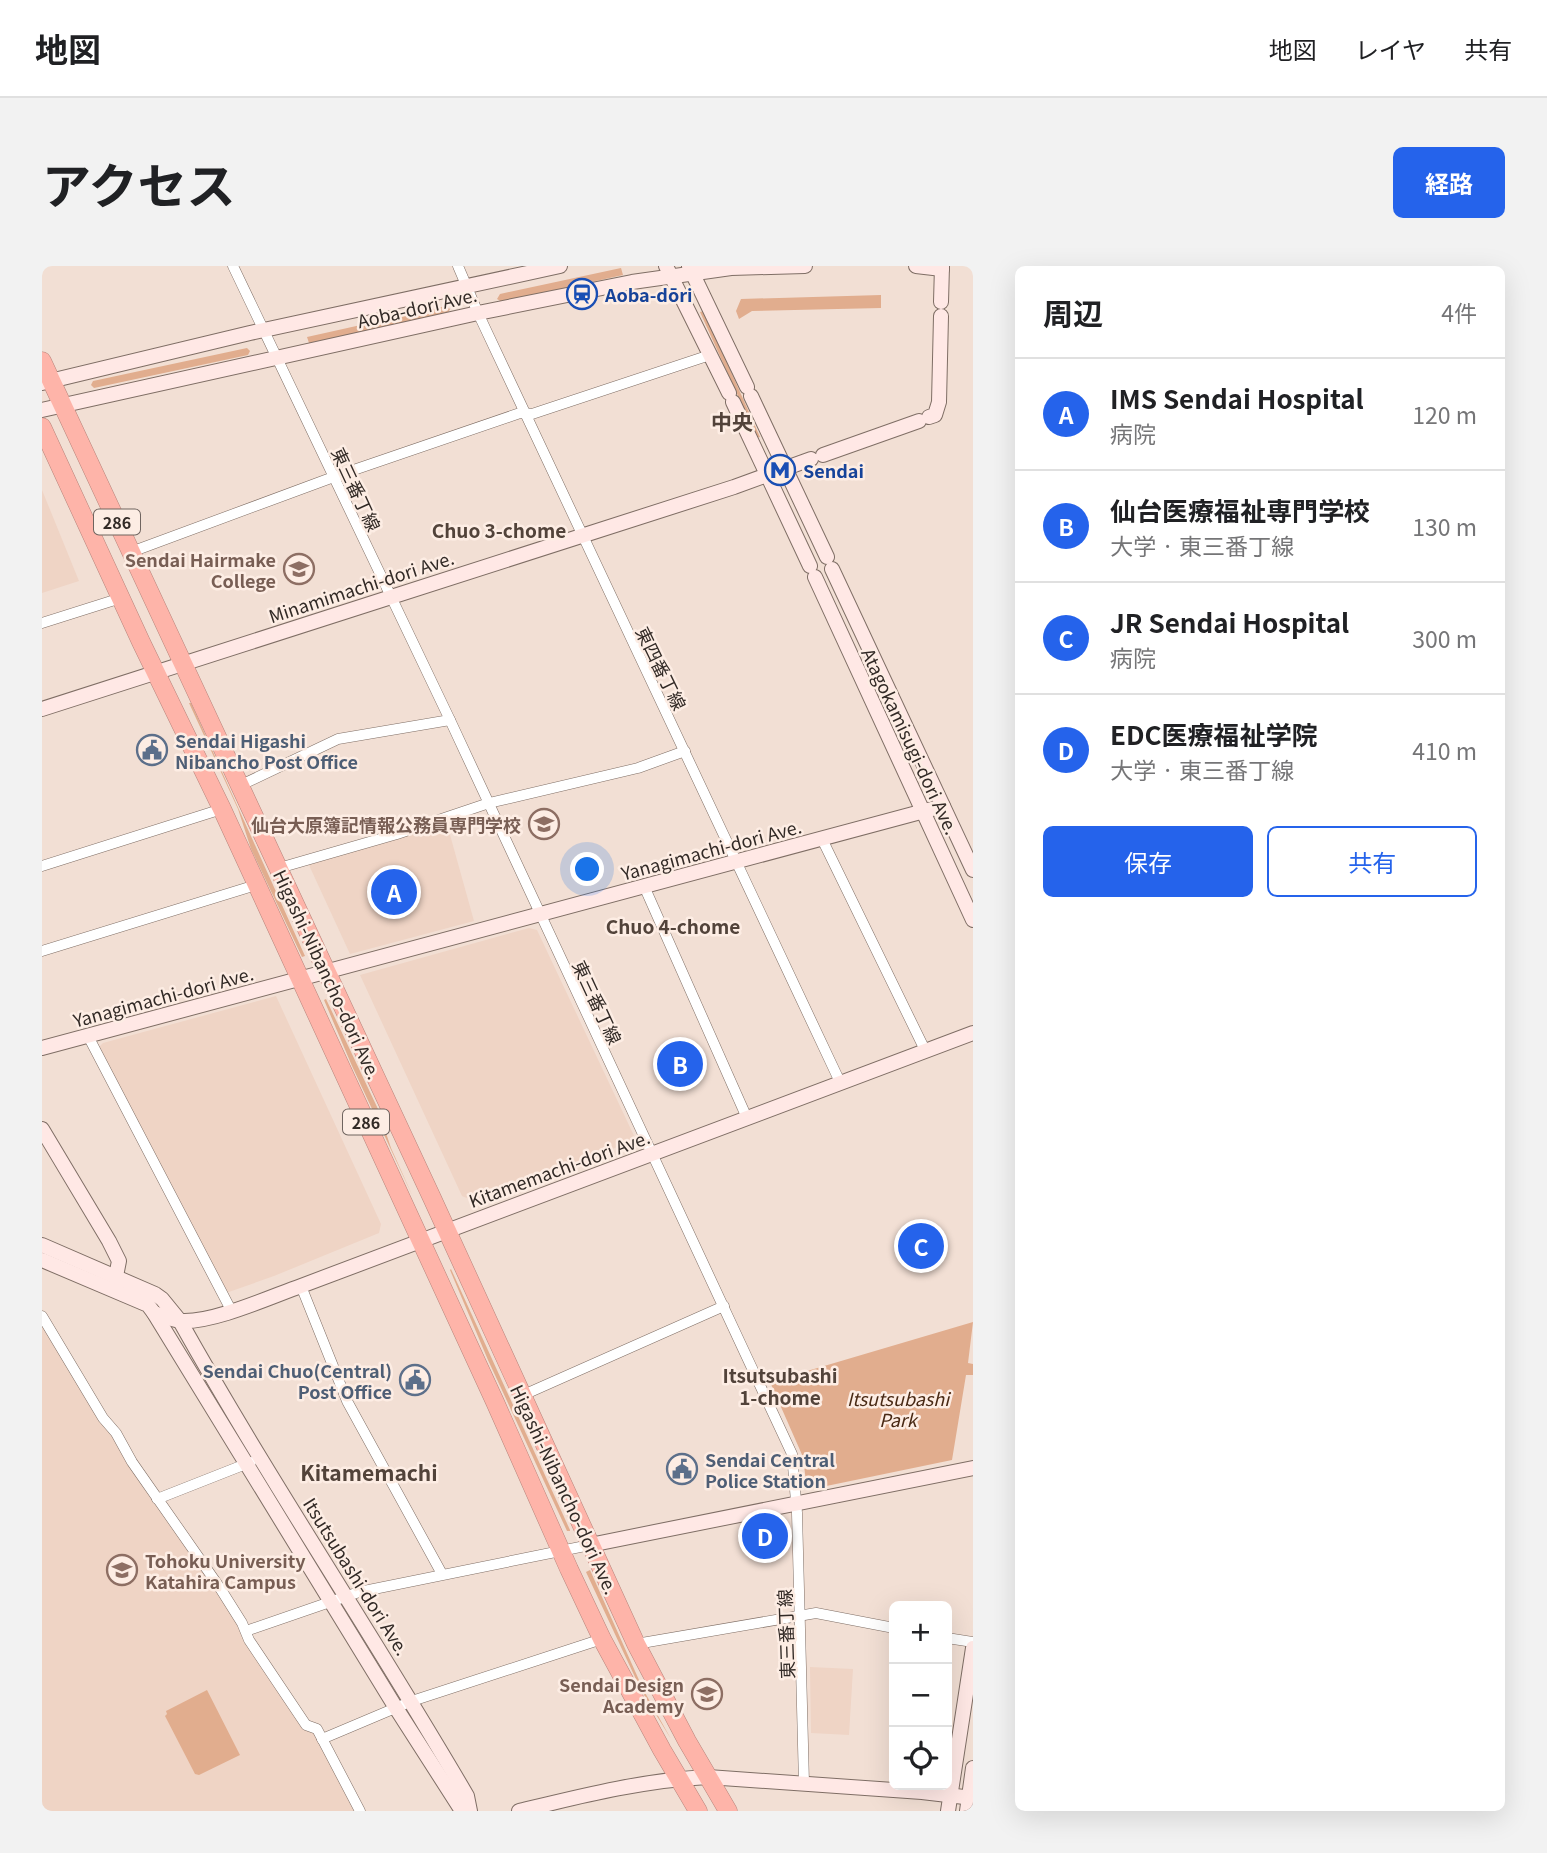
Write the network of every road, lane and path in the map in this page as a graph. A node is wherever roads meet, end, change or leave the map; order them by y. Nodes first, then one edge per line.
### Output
1 (233, 266) edge
2 (458, 266) edge
3 (560, 266) edge
4 (805, 266) edge
5 (916, 266) edge
6 (942, 268) edge
7 (691, 269) edge
8 (669, 271) edge
9 (466, 285) junction
10 (478, 313) junction
11 (264, 330) junction
12 (710, 355) junction
13 (278, 358) junction
14 (42, 361) edge
15 (46, 381) edge
16 (62, 406) junction
17 (42, 410) edge
18 (527, 413) junction
19 (42, 427) edge
20 (785, 468) junction
21 (768, 474) junction
22 (334, 477) junction
23 (584, 535) junction
24 (131, 552) junction
25 (391, 597) junction
26 (121, 598) junction
27 (42, 623) edge
28 (182, 664) junction
29 (156, 673) junction
30 (42, 709) edge
31 (450, 720) junction
32 (685, 751) junction
33 (239, 786) junction
34 (488, 803) junction
35 (943, 806) junction
36 (222, 809) junction
37 (922, 811) junction
38 (822, 839) junction
39 (736, 862) junction
40 (42, 866) edge
41 (279, 868) junction
42 (973, 870) edge
43 (256, 885) junction
44 (644, 886) junction
45 (539, 915) junction
46 (973, 920) edge
47 (42, 951) edge
48 (327, 972) junction
49 (299, 979) junction
50 (973, 1033) edge
51 (88, 1036) junction
52 (42, 1046) edge
53 (925, 1051) junction
54 (840, 1082) junction
55 (747, 1118) junction
56 (42, 1129) edge
57 (652, 1154) junction
58 (446, 1230) junction
59 (420, 1240) junction
60 (42, 1245) edge
61 (42, 1260) edge
62 (116, 1276) junction
63 (301, 1286) junction
64 (724, 1306) junction
65 (231, 1310) junction
66 (155, 1313) junction
67 (42, 1316) edge
68 (180, 1321) junction
69 (522, 1396) junction
70 (254, 1460) junction
71 (973, 1468) edge
72 (157, 1499) junction
73 (796, 1504) junction
74 (590, 1545) junction
75 (561, 1551) junction
76 (442, 1574) junction
77 (339, 1599) junction
78 (800, 1615) junction
79 (889, 1627) edge
80 (246, 1631) junction
81 (602, 1639) junction
82 (952, 1639) edge
83 (973, 1642) edge
84 (636, 1644) junction
85 (973, 1648) edge
86 (412, 1702) junction
87 (396, 1708) junction
88 (322, 1739) junction
89 (973, 1768) edge
90 (708, 1777) junction
91 (679, 1778) junction
92 (804, 1783) junction
93 (950, 1796) junction
94 (970, 1802) edge
95 (360, 1811) edge
96 (462, 1811) edge
97 (470, 1811) edge
98 (519, 1811) edge
99 (698, 1811) edge
100 (728, 1811) edge
101 (948, 1811) edge

1 - 11 street, 東三番丁線
2 - 9 street, 東四番丁線
3 - 9 street, Aoba-dori Ave.
4 - 7 street, Aoba-dori Ave.
5 - 6 street
6 - 20 street, Minamimachi-dori Ave.
7 - 8 street, Aoba-dori Ave.
7 - 20 street, Atagokamisugi-dori Ave.
8 - 10 street, Aoba-dori Ave.
8 - 12 street, Atagokamisugi-dori Ave.
9 - 10 street, 東四番丁線
9 - 11 street, Aoba-dori Ave.
10 - 13 street, Aoba-dori Ave.
10 - 18 street, 東四番丁線
11 - 13 street, 東三番丁線
11 - 15 street, Aoba-dori Ave.
12 - 18 street
12 - 21 street, Atagokamisugi-dori Ave.
13 - 16 street, Aoba-dori Ave.
13 - 22 street, 東三番丁線
14 - 15 highway, Higashi-Nibancho-dori Ave. / 286
15 - 16 highway, Higashi-Nibancho-dori Ave. / 286
16 - 17 street, Aoba-dori Ave.
16 - 24 highway, Higashi-Nibancho-dori Ave. / 286
18 - 22 street
18 - 23 street, 東四番丁線
19 - 26 highway, Higashi-Nibancho-dori Ave. / 286
20 - 21 street, Minamimachi-dori Ave.
20 - 35 street, Atagokamisugi-dori Ave.
21 - 23 street, Minamimachi-dori Ave.
21 - 37 street, Atagokamisugi-dori Ave.
22 - 24 street
22 - 25 street, 東三番丁線
23 - 25 street, Minamimachi-dori Ave.
23 - 32 street, 東四番丁線
24 - 28 highway, Higashi-Nibancho-dori Ave. / 286
25 - 28 street, Minamimachi-dori Ave.
25 - 31 street, 東三番丁線
26 - 27 street
26 - 29 highway, Higashi-Nibancho-dori Ave. / 286
28 - 29 street, Minamimachi-dori Ave.
28 - 33 highway, Higashi-Nibancho-dori Ave. / 286
29 - 30 street, Minamimachi-dori Ave.
29 - 36 highway, Higashi-Nibancho-dori Ave. / 286
31 - 33 street
31 - 34 street, 東三番丁線
32 - 34 street
32 - 39 street, 東四番丁線
33 - 41 highway, Higashi-Nibancho-dori Ave. / 286
34 - 41 street
34 - 45 street, 東三番丁線
35 - 37 street, Yanagimachi-dori Ave.
35 - 42 street, Atagokamisugi-dori Ave.
36 - 40 street
36 - 43 highway, Higashi-Nibancho-dori Ave. / 286
37 - 38 street, Yanagimachi-dori Ave.
37 - 46 street, Atagokamisugi-dori Ave.
38 - 39 street, Yanagimachi-dori Ave.
38 - 53 street
39 - 44 street, Yanagimachi-dori Ave.
39 - 54 street, 東四番丁線
41 - 48 highway, Higashi-Nibancho-dori Ave. / 286
43 - 47 street
43 - 49 highway, Higashi-Nibancho-dori Ave. / 286
44 - 45 street, Yanagimachi-dori Ave.
44 - 55 street
45 - 48 street, Yanagimachi-dori Ave.
45 - 57 street, 東三番丁線
48 - 49 street, Yanagimachi-dori Ave.
48 - 58 highway, Higashi-Nibancho-dori Ave. / 286
49 - 51 street, Yanagimachi-dori Ave.
49 - 59 highway, Higashi-Nibancho-dori Ave. / 286
50 - 53 street, Kitamemachi-dori Ave.
51 - 52 street, Yanagimachi-dori Ave.
51 - 65 street
53 - 54 street, Kitamemachi-dori Ave.
54 - 55 street, Kitamemachi-dori Ave.
55 - 57 street, Kitamemachi-dori Ave.
56 - 62 street
57 - 58 street, Kitamemachi-dori Ave.
57 - 64 street, 東三番丁線
58 - 59 street, Kitamemachi-dori Ave.
58 - 69 highway, Higashi-Nibancho-dori Ave. / 286
59 - 63 street, Kitamemachi-dori Ave.
59 - 75 highway, Higashi-Nibancho-dori Ave. / 286
60 - 62 street, Itsutsubashi-dori Ave.
61 - 66 street, Itsutsubashi-dori Ave.
62 - 68 street, Itsutsubashi-dori Ave.
63 - 65 street, Kitamemachi-dori Ave.
63 - 76 street
64 - 69 street
64 - 73 street, 東三番丁線
65 - 68 street, Kitamemachi-dori Ave.
66 - 68 street, Kitamemachi-dori Ave.
66 - 70 street, Itsutsubashi-dori Ave.
67 - 72 street
68 - 70 street, Itsutsubashi-dori Ave.
69 - 74 highway, Higashi-Nibancho-dori Ave. / 286
70 - 72 street
70 - 77 street, Itsutsubashi-dori Ave.
71 - 73 street
72 - 80 street
73 - 74 street
73 - 78 street, 東三番丁線
74 - 75 street
74 - 84 highway, Higashi-Nibancho-dori Ave. / 286
75 - 76 street
75 - 81 highway, Higashi-Nibancho-dori Ave. / 286
76 - 77 street
77 - 80 street
77 - 86 street, Itsutsubashi-dori Ave.
77 - 87 street, Itsutsubashi-dori Ave.
78 - 79 street
78 - 84 street
78 - 92 street, 東三番丁線
80 - 88 street
81 - 86 street
81 - 91 highway, Higashi-Nibancho-dori Ave. / 286
82 - 83 street
84 - 90 highway, Higashi-Nibancho-dori Ave. / 286
85 - 93 street
86 - 87 street
86 - 97 street, Itsutsubashi-dori Ave.
87 - 88 street
87 - 96 street, Itsutsubashi-dori Ave.
88 - 95 street
89 - 94 street
90 - 91 street
90 - 92 street
90 - 100 highway, Higashi-Nibancho-dori Ave. / 286
91 - 98 street
91 - 99 highway, Higashi-Nibancho-dori Ave. / 286
92 - 93 street
93 - 94 street
93 - 101 street

